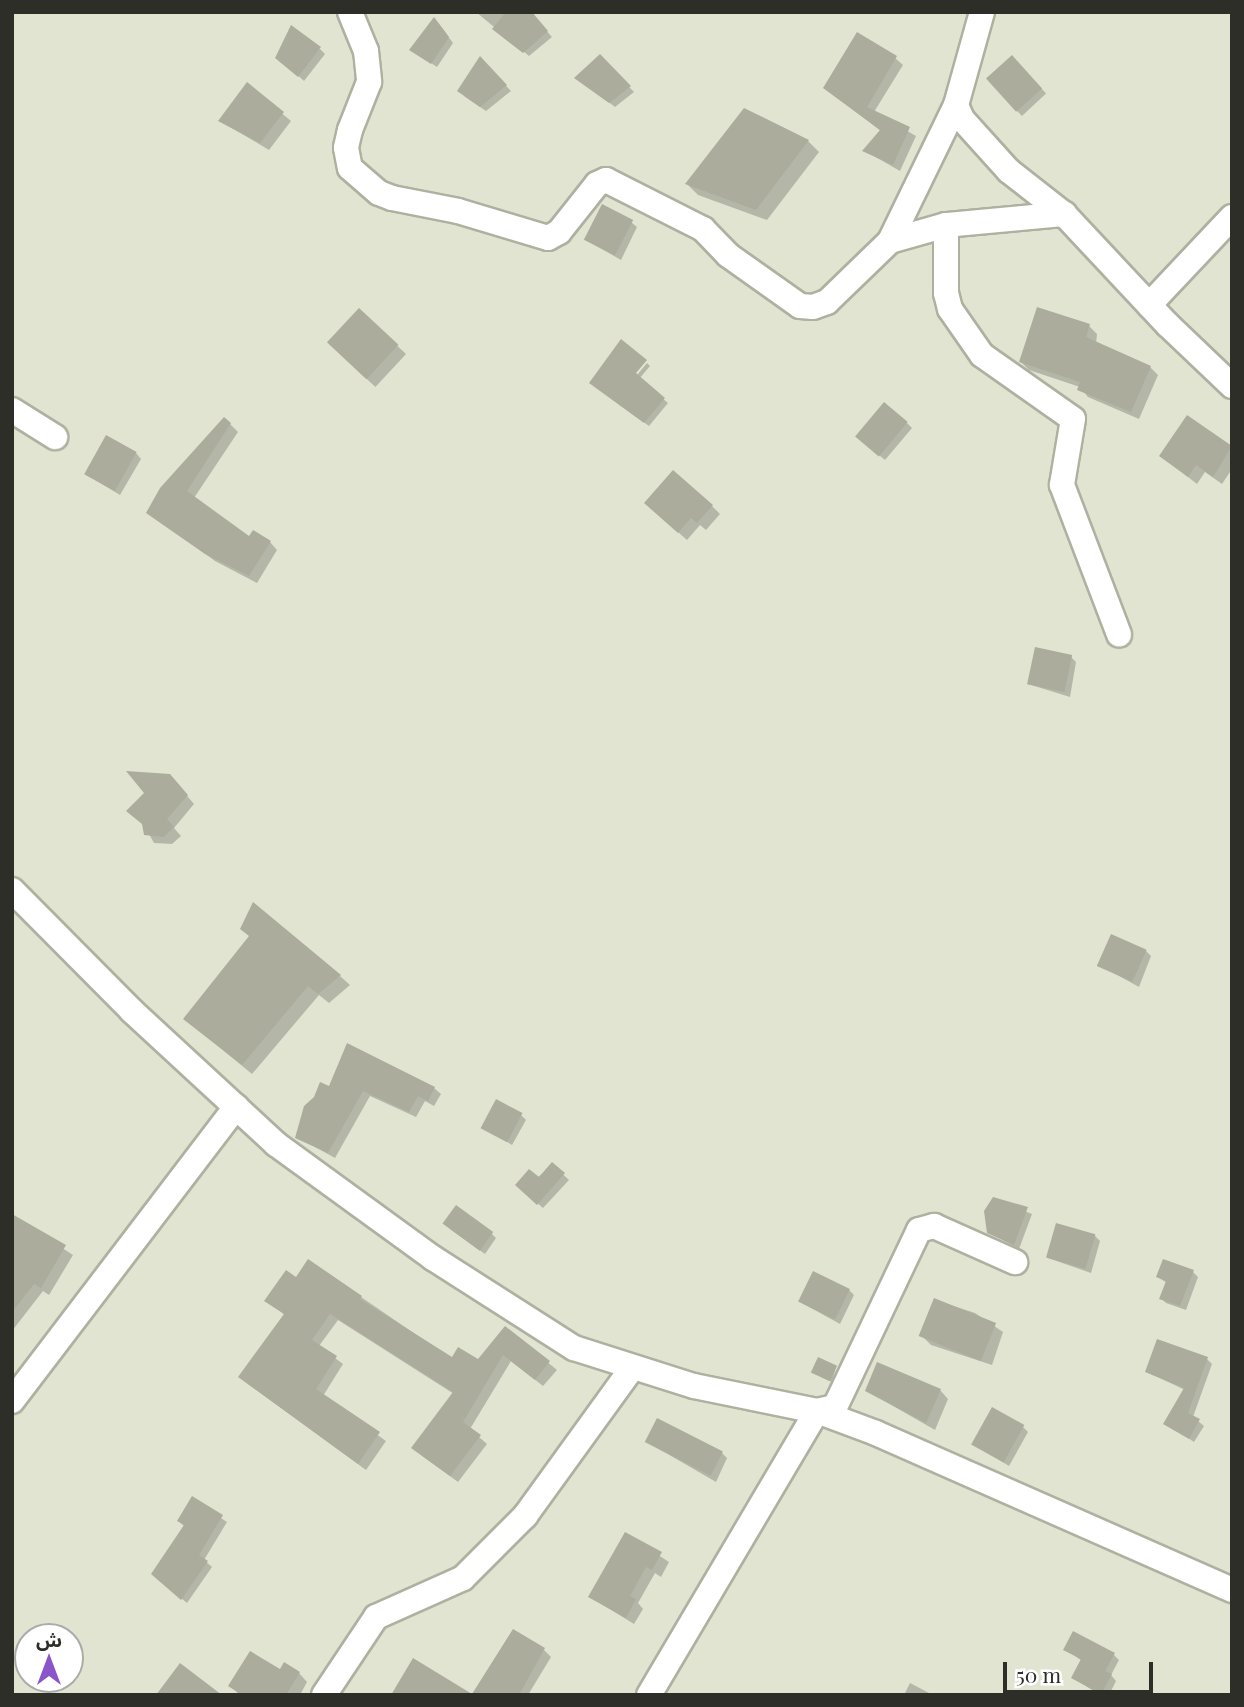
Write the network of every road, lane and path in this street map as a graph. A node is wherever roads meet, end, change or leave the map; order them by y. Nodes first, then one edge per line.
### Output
1 (350, 12) edge
2 (982, 12) edge
3 (956, 105) junction
4 (1064, 214) junction
5 (1232, 217) edge
6 (946, 225) junction
7 (890, 240) junction
8 (1149, 305) junction
9 (1232, 386) edge
10 (12, 410) edge
11 (55, 438) dead end
12 (1119, 634) dead end
13 (12, 890) edge
14 (236, 1107) junction
15 (1015, 1262) dead end
16 (632, 1368) junction
17 (12, 1401) edge
18 (817, 1411) junction
19 (1232, 1590) edge
20 (324, 1695) edge
21 (649, 1695) edge

1 - 7 street
2 - 3 street
3 - 4 street
3 - 7 street
4 - 6 street
4 - 8 street
5 - 8 street
6 - 7 street
6 - 12 street
8 - 9 street
10 - 11 street
13 - 14 street
14 - 16 street
14 - 17 street
15 - 18 street
16 - 18 street
16 - 20 street
18 - 19 street
18 - 21 street

